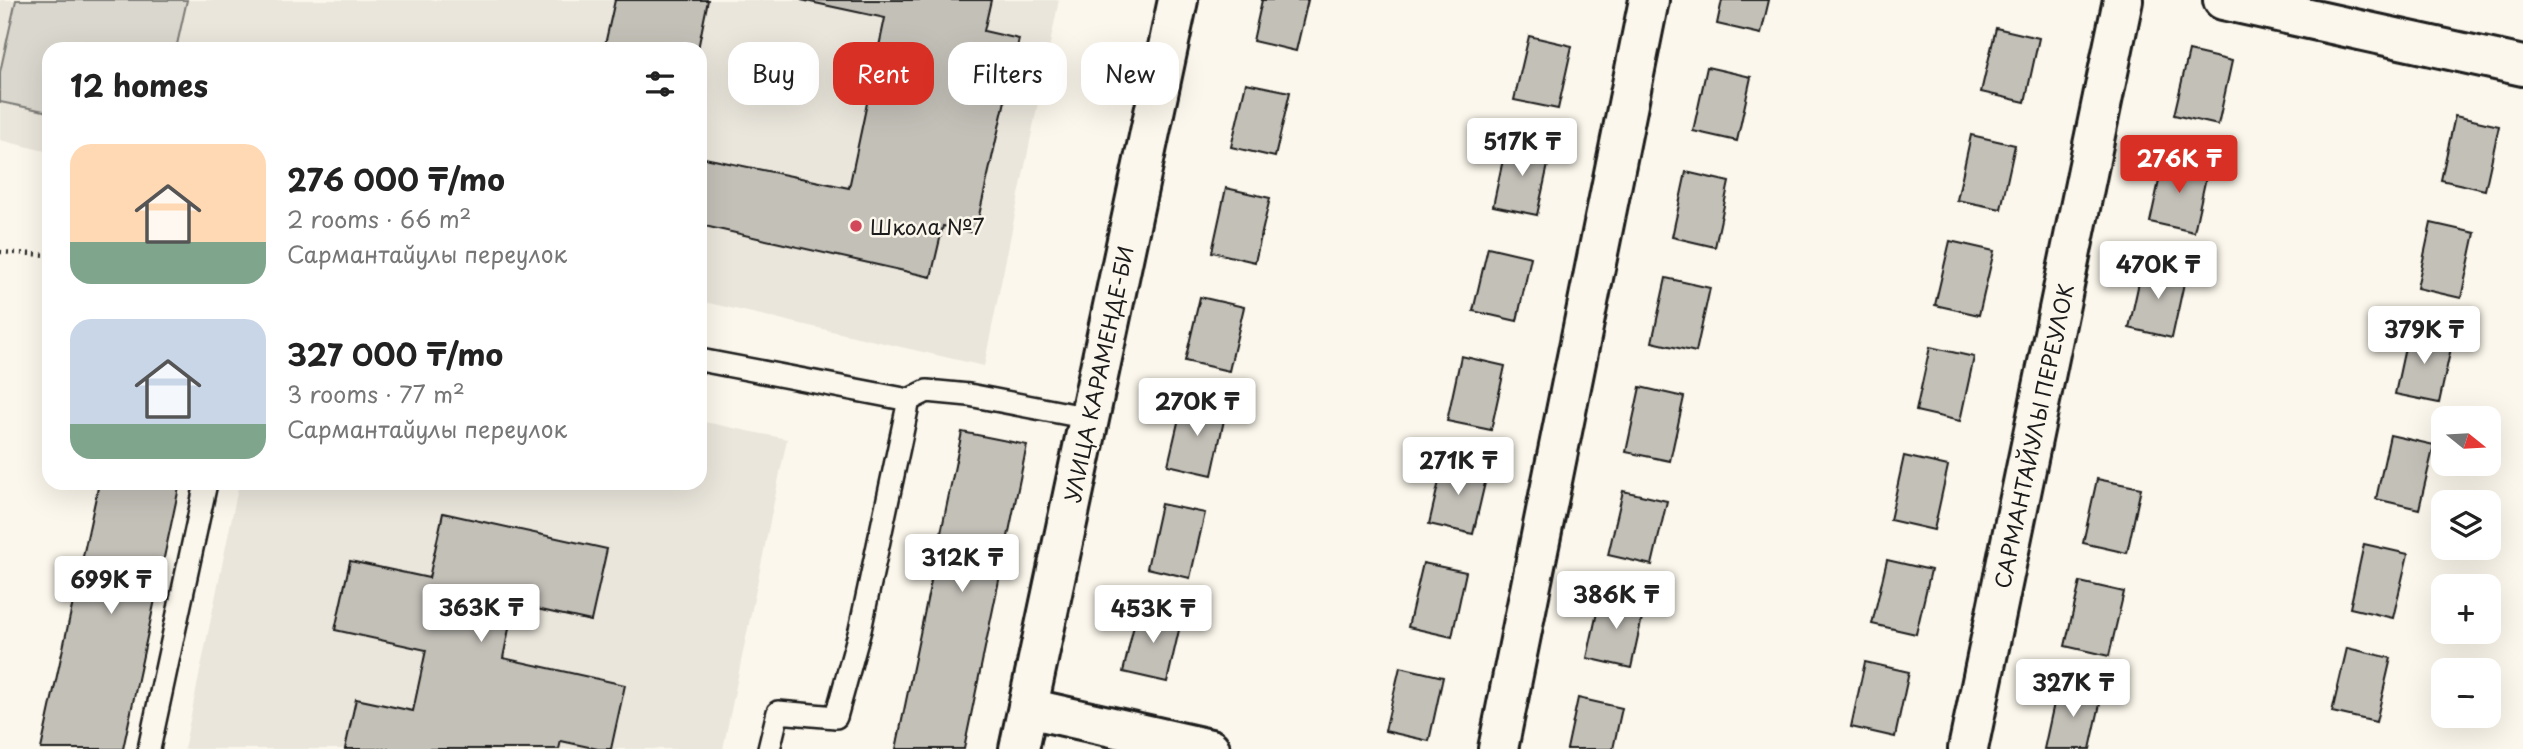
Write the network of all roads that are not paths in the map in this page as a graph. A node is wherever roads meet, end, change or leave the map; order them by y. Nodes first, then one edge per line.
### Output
1 (1178, 0) edge
2 (1648, 0) edge
3 (2123, 0) edge
4 (2223, 0) edge
5 (2523, 66) edge
6 (707, 361) edge
7 (909, 400) junction
8 (1089, 418) junction
9 (204, 490) edge
10 (1028, 708) junction
11 (149, 749) edge
12 (769, 749) edge
13 (1019, 749) edge
14 (1210, 749) edge
15 (1498, 749) edge
16 (1968, 749) edge

1 - 8 street, УЛИЦА КАРАМЕНДЕ-БИ
2 - 15 street
3 - 16 street, САРМАНТАЙУЛЫ ПЕРЕУЛОК
4 - 5 street
6 - 7 lane
7 - 8 lane
7 - 12 lane
8 - 10 street, УЛИЦА КАРАМЕНДЕ-БИ
9 - 11 lane
10 - 13 street, УЛИЦА КАРАМЕНДЕ-БИ
10 - 14 street

